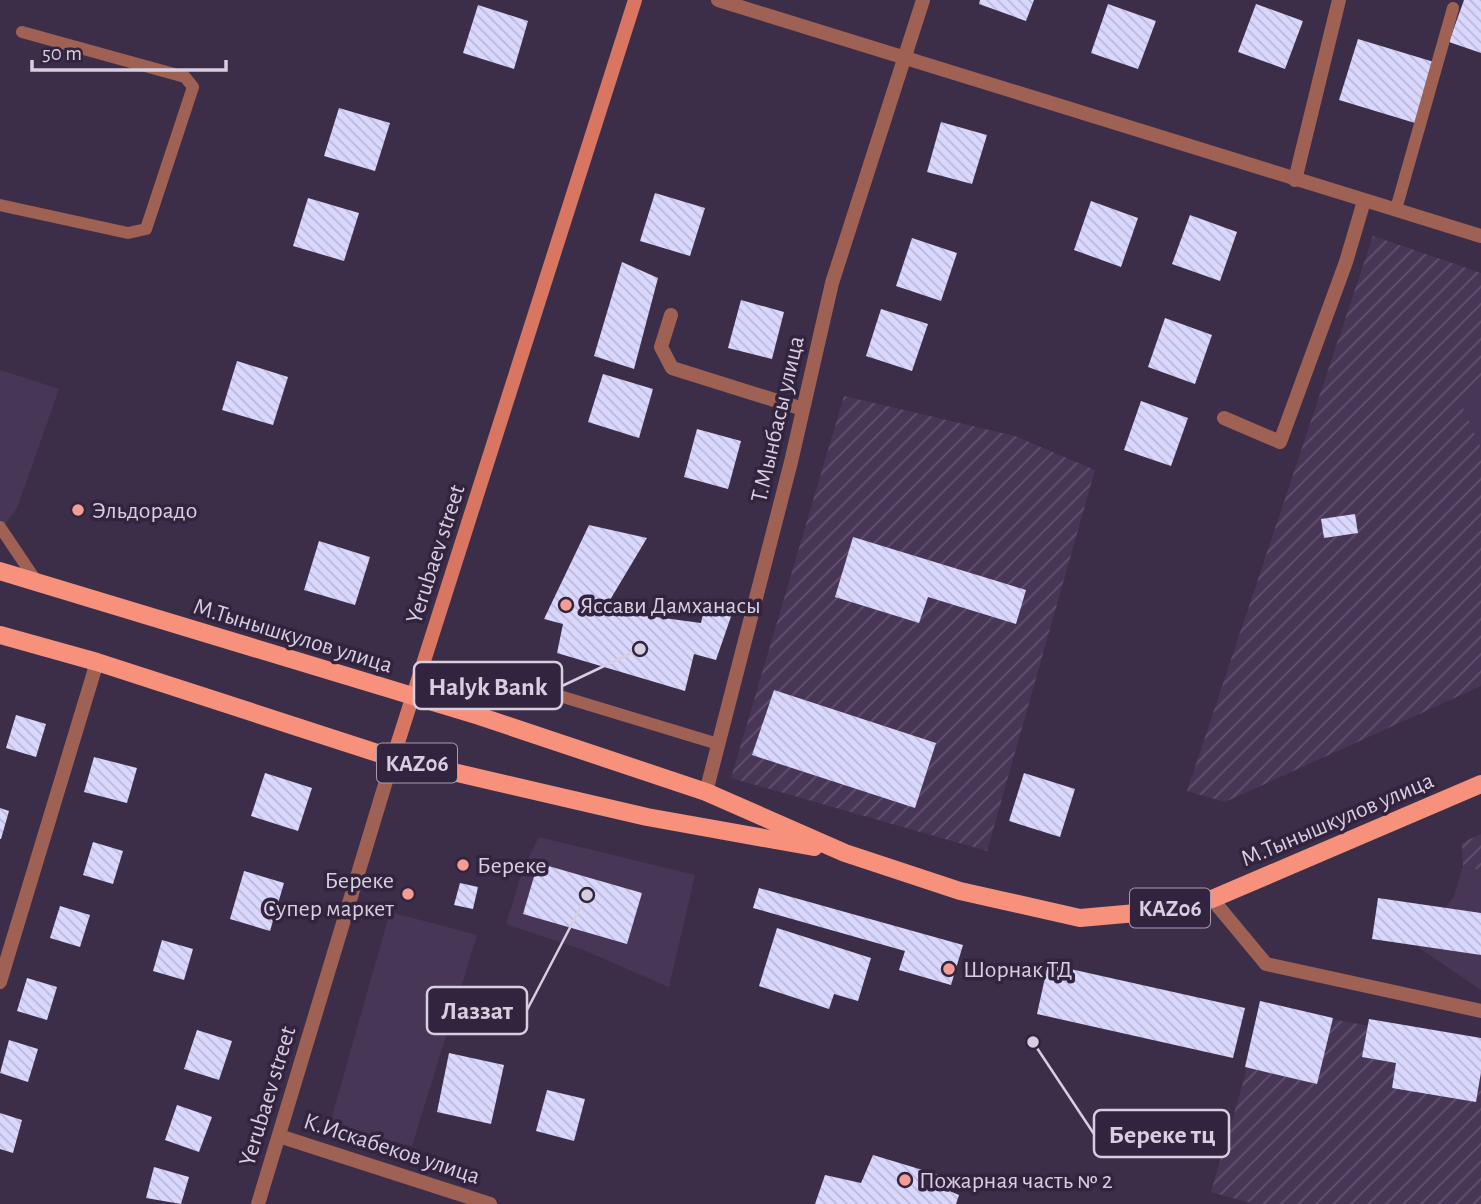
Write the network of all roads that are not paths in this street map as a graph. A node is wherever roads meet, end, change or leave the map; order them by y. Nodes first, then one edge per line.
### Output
1 (635, 0) edge
2 (718, 0) edge
3 (923, 0) edge
4 (1339, 0) edge
5 (1453, 8) dead end
6 (22, 32) dead end
7 (903, 59) junction
8 (1295, 180) junction
9 (1364, 201) junction
10 (0, 205) edge
11 (1396, 209) junction
12 (1481, 236) edge
13 (671, 315) dead end
14 (803, 408) junction
15 (1224, 418) dead end
16 (0, 527) edge
17 (0, 571) edge
18 (37, 582) junction
19 (0, 635) edge
20 (97, 662) junction
21 (413, 697) junction
22 (480, 716) junction
23 (718, 744) junction
24 (393, 758) junction
25 (1481, 784) edge
26 (706, 792) junction
27 (845, 853) junction
28 (1212, 899) junction
29 (0, 982) edge
30 (1481, 1011) edge
31 (279, 1136) junction
32 (258, 1204) edge
33 (490, 1204) edge

1 - 21 main road, Yerubaev street
2 - 7 street
3 - 7 street, Т.Мынбасы улица
4 - 8 street
5 - 11 lane
6 - 10 lane
7 - 8 street
7 - 14 street, Т.Мынбасы улица
8 - 9 street
9 - 11 street
9 - 15 street
11 - 12 street
13 - 14 street
14 - 23 street, Т.Мынбасы улица
16 - 18 lane
17 - 18 main road, М.Тынышкулов улица / KАZ06
18 - 21 main road, М.Тынышкулов улица / KАZ06
19 - 20 main road, М.Тынышкулов улица / KАZ06
20 - 24 main road, М.Тынышкулов улица / KАZ06
20 - 29 street
21 - 22 main road, М.Тынышкулов улица / KАZ06
21 - 24 main road, Yerubaev street
22 - 23 lane
22 - 26 main road, М.Тынышкулов улица / KАZ06
23 - 26 street, Т.Мынбасы улица
24 - 27 main road, М.Тынышкулов улица / KАZ06
24 - 31 street, Yerubaev street
25 - 28 main road, М.Тынышкулов улица / KАZ06
26 - 27 main road, М.Тынышкулов улица / KАZ06
27 - 28 main road, М.Тынышкулов улица / KАZ06
28 - 30 street
31 - 32 street, Yerubaev street
31 - 33 street, К.Искабеков улица

